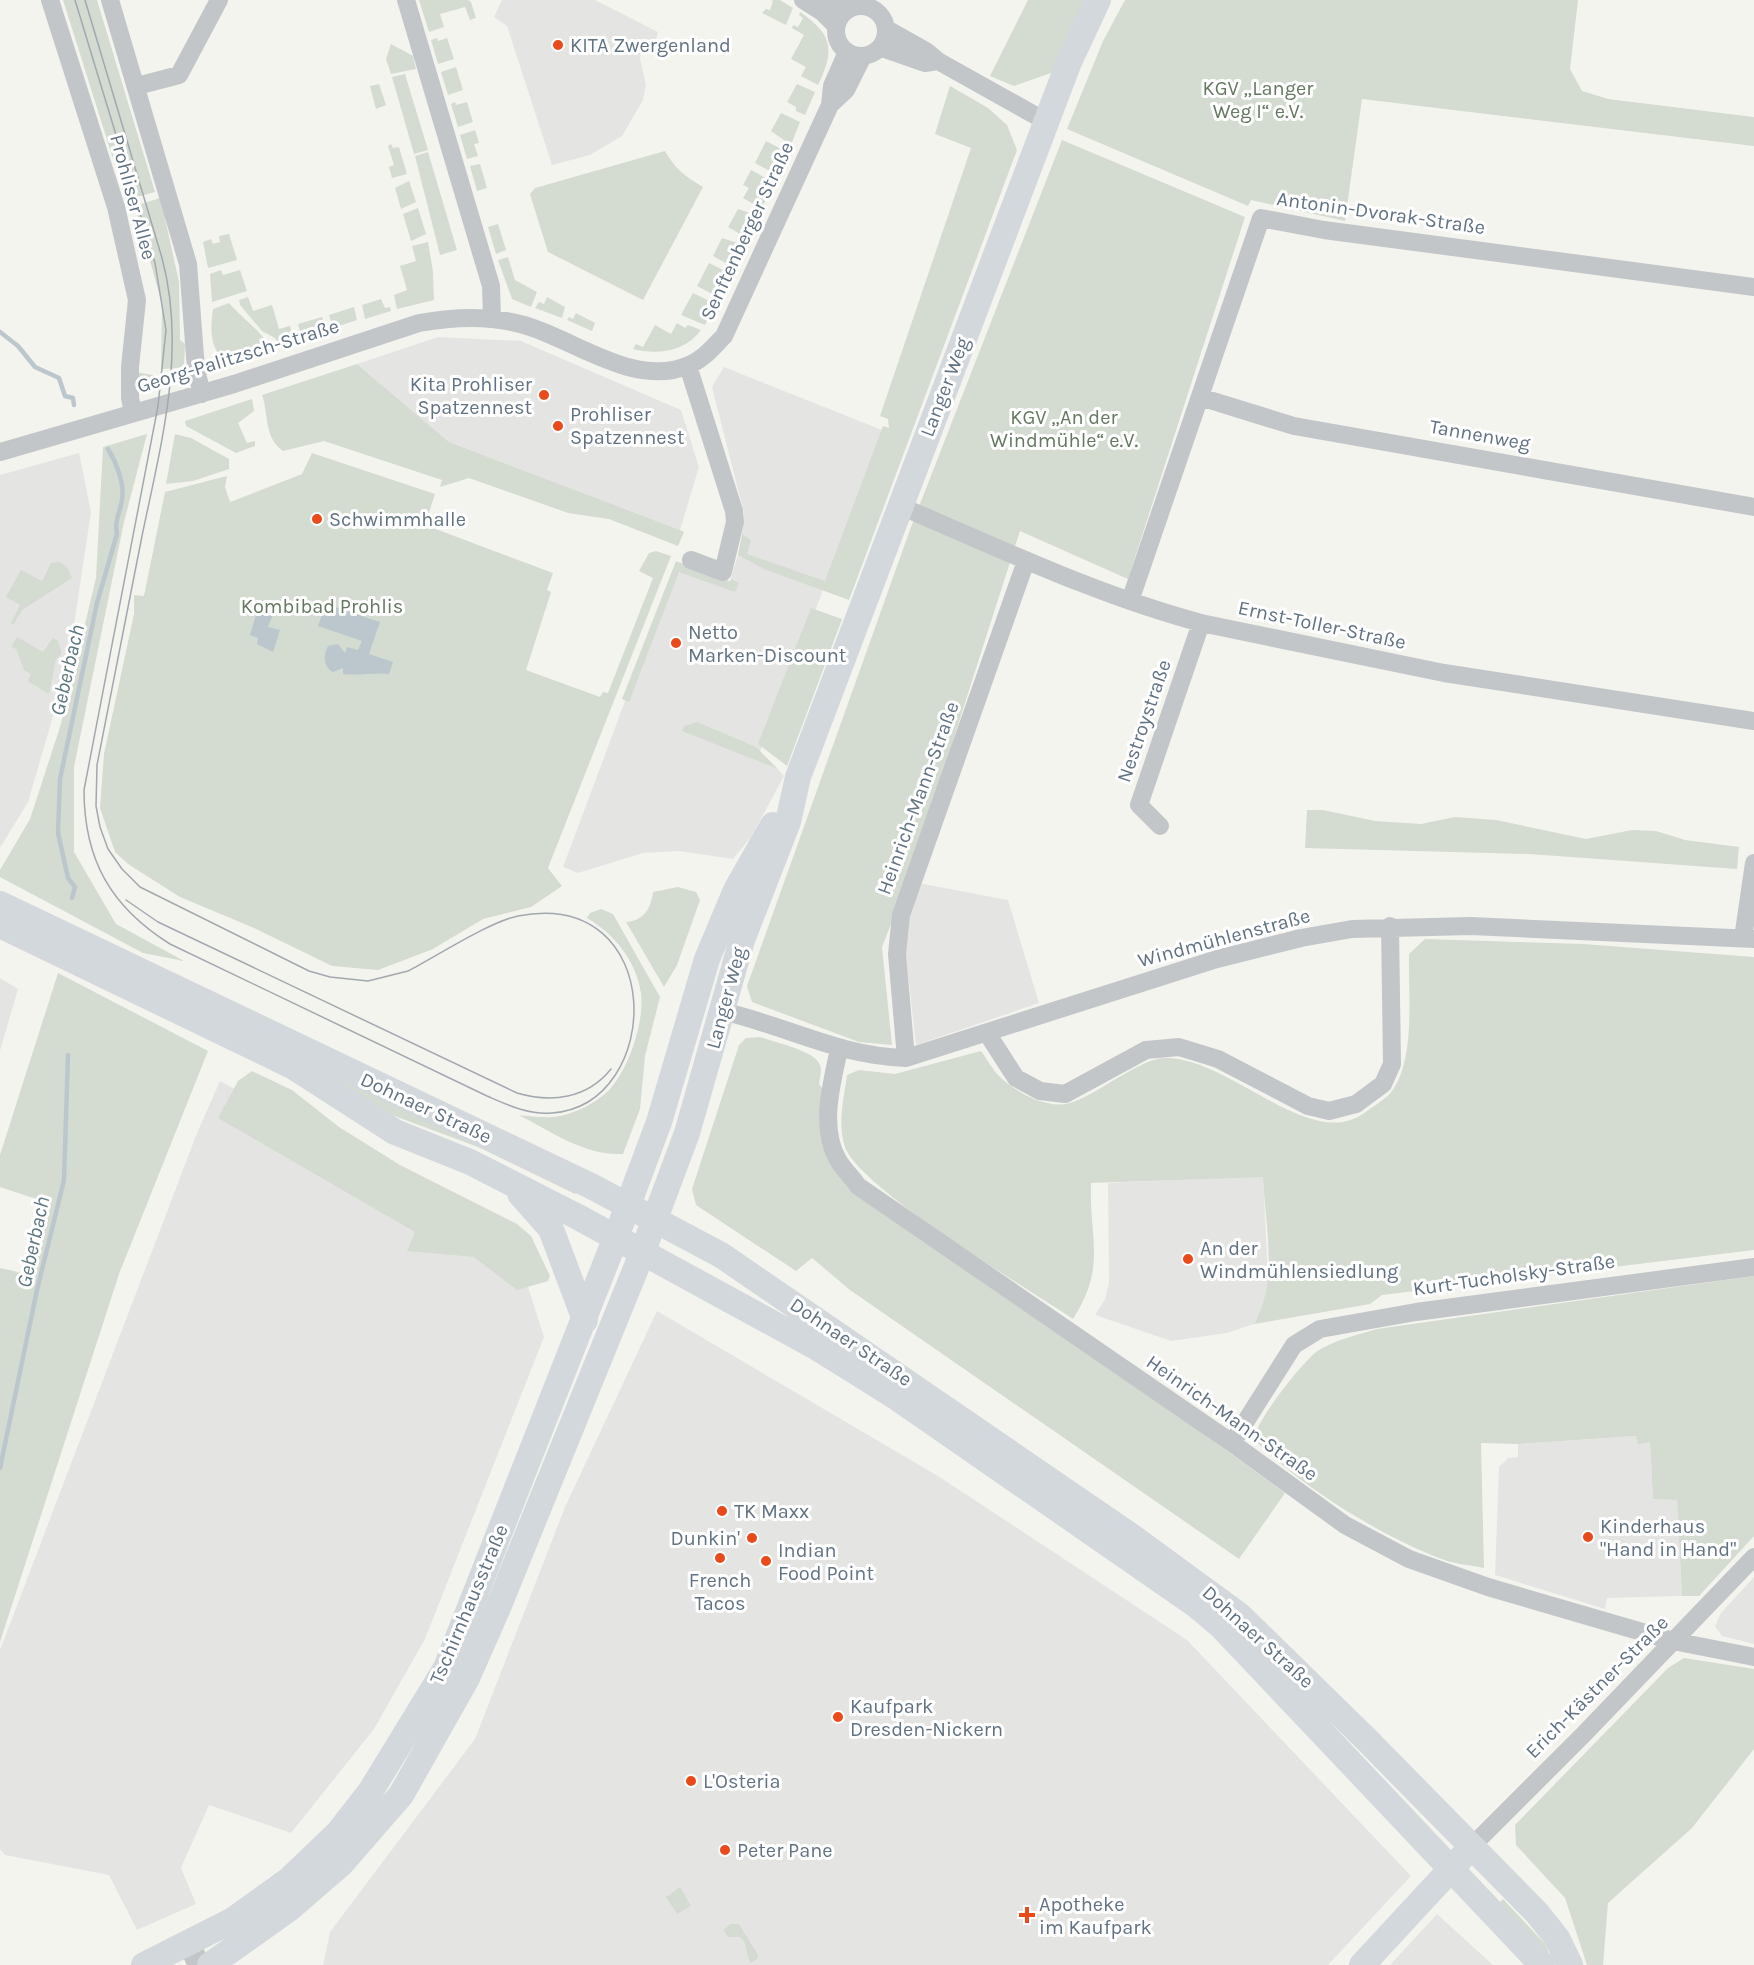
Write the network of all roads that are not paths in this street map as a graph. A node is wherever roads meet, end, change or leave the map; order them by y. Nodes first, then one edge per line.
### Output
1 (50, 0) edge
2 (110, 0) edge
3 (219, 0) edge
4 (405, 0) edge
5 (803, 0) edge
6 (828, 0) edge
7 (1098, 0) edge
8 (849, 8) junction
9 (879, 10) edge
10 (836, 26) junction
11 (882, 48) junction
12 (855, 54) junction
13 (938, 61) junction
14 (137, 86) junction
15 (1047, 122) junction
16 (1754, 287) edge
17 (492, 318) junction
18 (688, 366) junction
19 (202, 394) junction
20 (1200, 397) junction
21 (133, 412) junction
22 (0, 452) edge
23 (900, 506) junction
24 (1754, 507) edge
25 (691, 560) dead end
26 (1026, 561) junction
27 (1130, 601) junction
28 (1201, 623) junction
29 (1754, 721) edge
30 (798, 777) junction
31 (1160, 826) dead end
32 (1754, 863) edge
33 (0, 904) edge
34 (0, 925) edge
35 (1390, 926) junction
36 (1749, 938) edge
37 (722, 1011) junction
38 (987, 1034) junction
39 (839, 1049) junction
40 (906, 1058) junction
41 (512, 1185) junction
42 (628, 1205) junction
43 (655, 1219) junction
44 (616, 1237) junction
45 (643, 1251) junction
46 (1754, 1267) edge
47 (585, 1320) junction
48 (1232, 1443) junction
49 (1754, 1557) edge
50 (1673, 1641) junction
51 (1754, 1657) edge
52 (1471, 1847) junction
53 (1451, 1869) junction
54 (194, 1955) edge
55 (159, 1962) edge
56 (210, 1965) edge
57 (1362, 1965) edge
58 (1542, 1965) edge
59 (1570, 1965) edge

1 - 21 street, Prohliser Allee
2 - 14 street, Prohliser Allee
3 - 14 street
4 - 17 street
5 - 10 street
6 - 8 street
7 - 15 main road, Langer Weg
8 - 9 street
8 - 10 street
9 - 11 street
9 - 13 street
10 - 12 street
11 - 12 street
11 - 13 street
12 - 18 street, Senftenberger Straße
13 - 15 street
14 - 19 street, Prohliser Allee
15 - 23 main road, Langer Weg
16 - 20 street, Antonin-Dvorak-Straße
17 - 18 street, Georg-Palitzsch-Straße
17 - 19 street, Georg-Palitzsch-Straße
18 - 25 street
19 - 21 street, Georg-Palitzsch-Straße
20 - 24 street, Tannenweg
20 - 27 street, Antonin-Dvorak-Straße
21 - 22 street, Georg-Palitzsch-Straße
23 - 26 street, Ernst-Toller-Straße
23 - 30 main road, Langer Weg
26 - 27 street, Ernst-Toller-Straße
26 - 40 street, Heinrich-Mann-Straße
27 - 28 street, Ernst-Toller-Straße
28 - 29 street, Ernst-Toller-Straße
28 - 31 street, Nestroystraße
30 - 37 main road, Langer Weg
30 - 42 main road, Langer Weg
32 - 36 street
33 - 42 main road, Dohnaer Straße
34 - 41 main road, Dohnaer Straße
35 - 36 street, Windmühlenstraße
35 - 38 street, Windmühlenstraße
35 - 38 street
37 - 39 street, Windmühlenstraße
37 - 43 main road, Langer Weg
38 - 40 street, Windmühlenstraße
39 - 40 street, Windmühlenstraße
39 - 48 street, Heinrich-Mann-Straße
41 - 44 main road, Dohnaer Straße
41 - 47 main road
42 - 43 main road, Dohnaer Straße
42 - 44 main road, Tschirnhausstraße
43 - 45 main road, Tschirnhausstraße
43 - 52 main road, Dohnaer Straße
44 - 45 main road, Dohnaer Straße
44 - 47 main road, Tschirnhausstraße
45 - 53 main road, Dohnaer Straße
45 - 56 main road, Tschirnhausstraße
46 - 48 street, Kurt-Tucholsky-Straße
47 - 54 main road, Tschirnhausstraße
48 - 50 street, Heinrich-Mann-Straße
49 - 50 street, Erich-Kästner-Straße
50 - 51 street, Heinrich-Mann-Straße
50 - 52 street, Erich-Kästner-Straße
52 - 53 main road
52 - 59 main road, Dohnaer Straße
53 - 57 main road
53 - 58 main road, Dohnaer Straße
54 - 55 main road, Tschirnhausstraße

